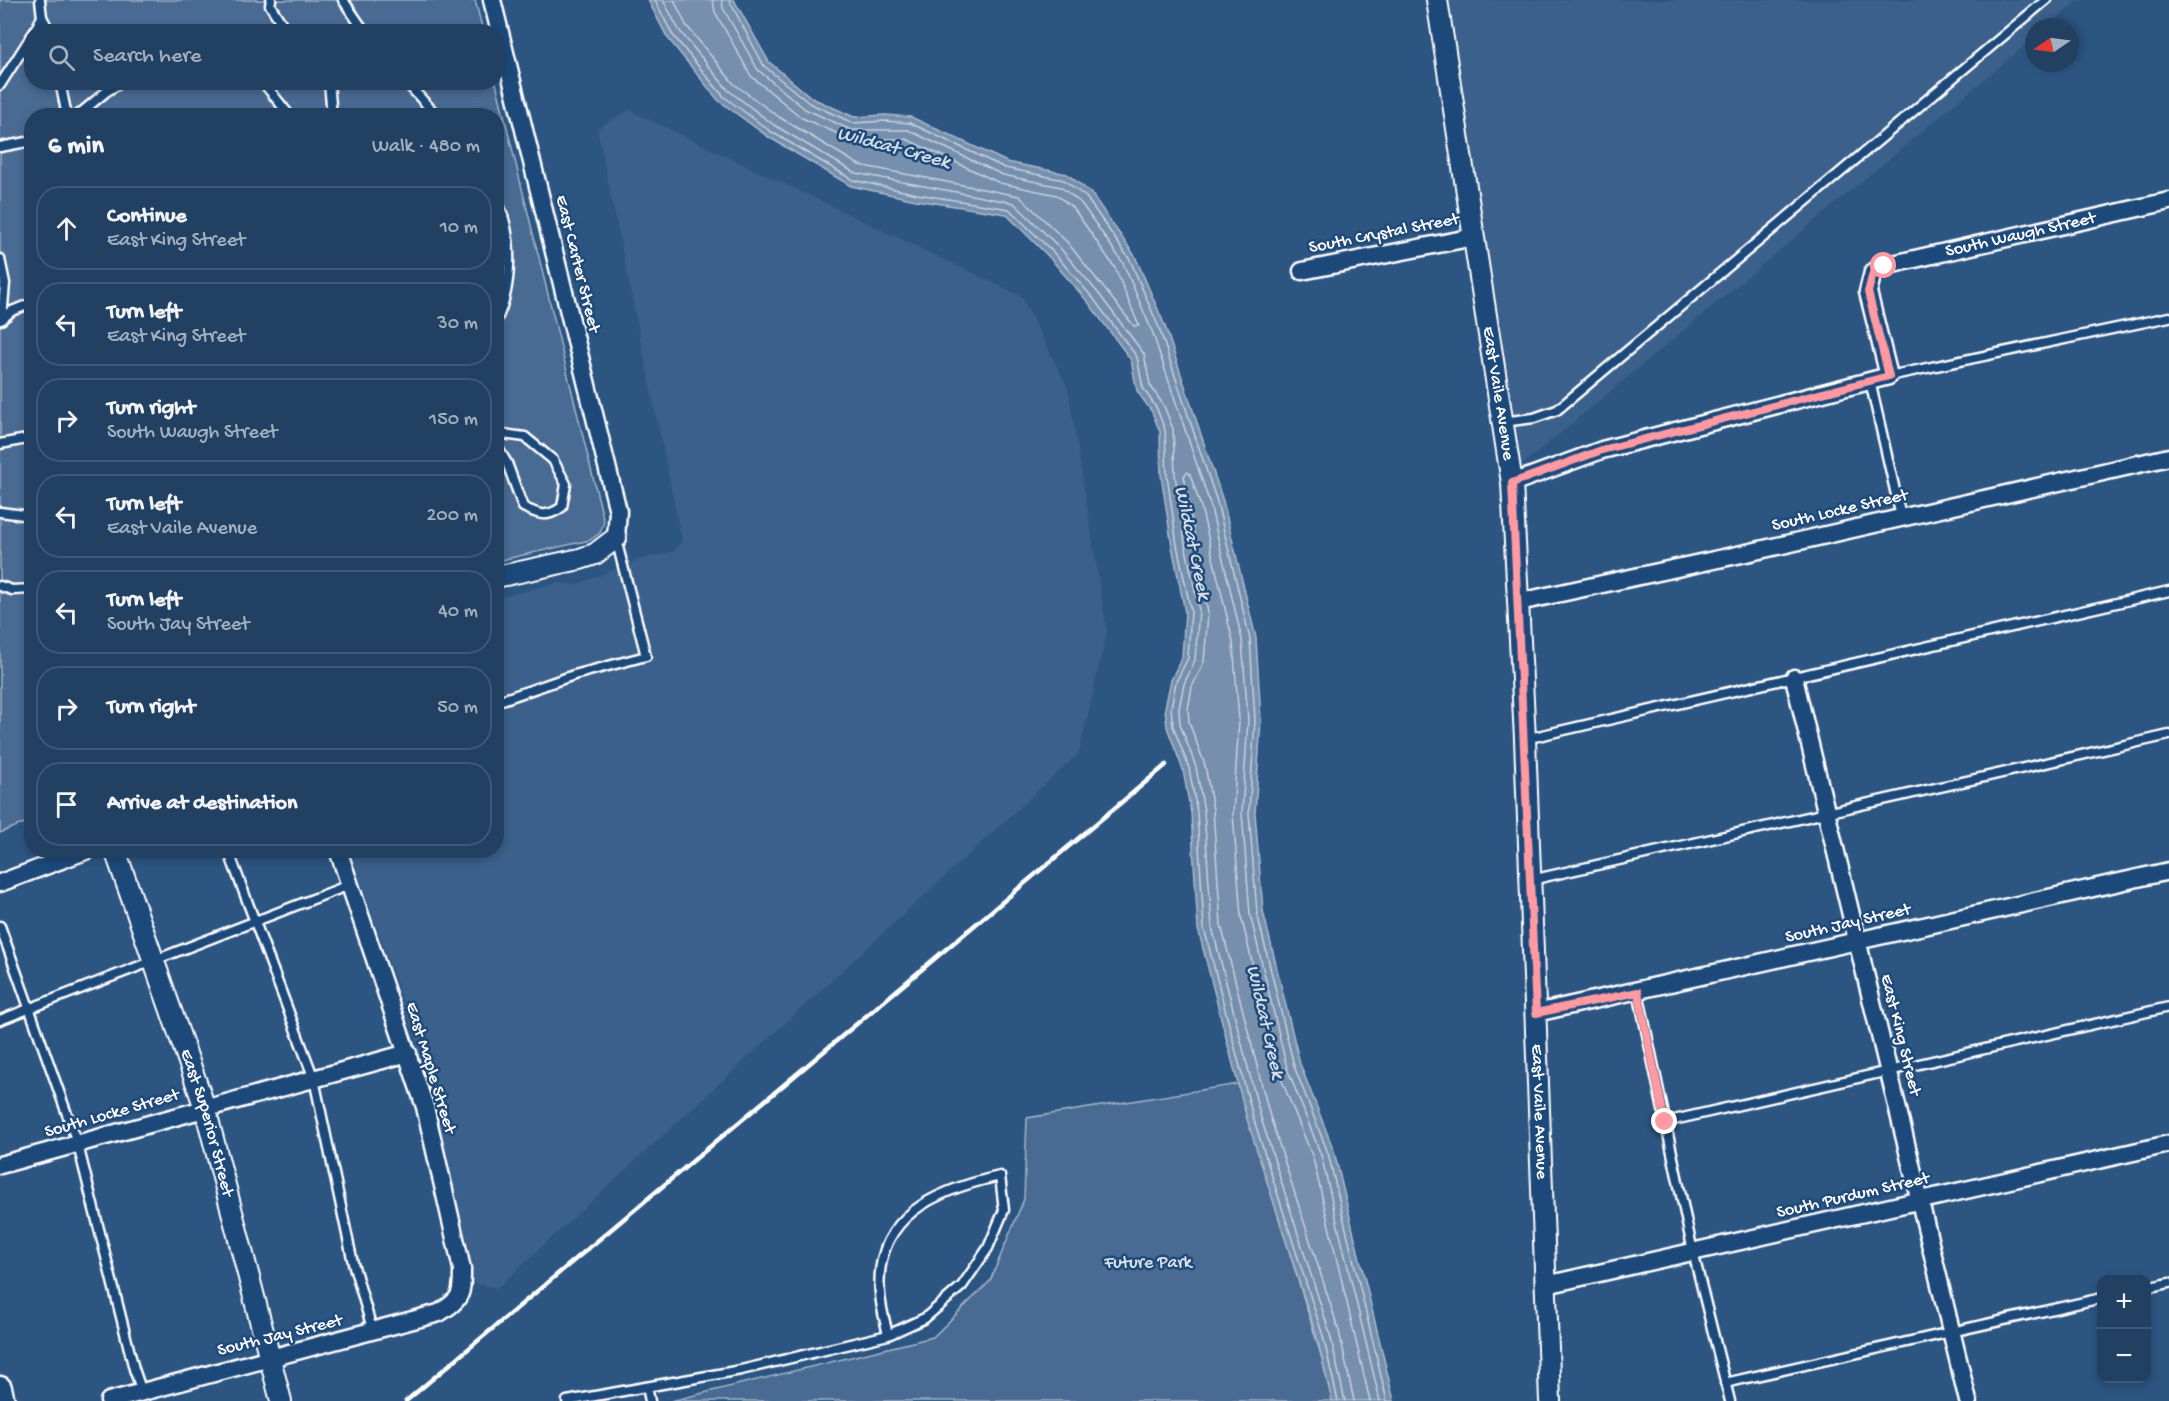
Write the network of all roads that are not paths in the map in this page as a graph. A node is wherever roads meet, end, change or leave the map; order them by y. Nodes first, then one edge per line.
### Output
1 (40, 0) edge
2 (271, 0) edge
3 (343, 0) edge
4 (492, 0) edge
5 (1437, 0) edge
6 (2046, 0) edge
7 (42, 17) junction
8 (38, 24) edge
9 (46, 24) edge
10 (282, 24) edge
11 (360, 24) edge
12 (498, 24) edge
13 (24, 47) edge
14 (504, 49) edge
15 (0, 85) edge
16 (62, 90) edge
17 (109, 90) edge
18 (269, 90) edge
19 (330, 90) edge
20 (413, 90) edge
21 (65, 108) edge
22 (86, 108) edge
23 (284, 108) edge
24 (331, 108) edge
25 (430, 108) edge
26 (24, 142) edge
27 (0, 147) edge
28 (2169, 201) edge
29 (504, 221) edge
30 (1474, 237) junction
31 (0, 259) edge
32 (1302, 270) dead end
33 (2, 283) edge
34 (504, 302) edge
35 (24, 306) edge
36 (2169, 317) edge
37 (1, 321) edge
38 (1889, 376) junction
39 (1870, 381) junction
40 (1502, 422) junction
41 (504, 434) edge
42 (24, 440) edge
43 (0, 444) edge
44 (2169, 457) edge
45 (504, 458) edge
46 (1512, 483) junction
47 (0, 512) edge
48 (24, 515) edge
49 (1902, 517) junction
50 (616, 538) junction
51 (504, 575) edge
52 (0, 586) edge
53 (24, 589) edge
54 (12, 590) junction
55 (2169, 591) edge
56 (0, 594) edge
57 (1519, 602) junction
58 (1794, 678) junction
59 (504, 699) edge
60 (2169, 735) edge
61 (1525, 740) junction
62 (1827, 815) junction
63 (67, 858) edge
64 (118, 858) edge
65 (231, 858) edge
66 (341, 858) edge
67 (2169, 872) edge
68 (1530, 880) junction
69 (0, 883) edge
70 (349, 885) junction
71 (256, 922) junction
72 (0, 926) edge
73 (1857, 942) junction
74 (154, 960) junction
75 (1638, 992) junction
76 (2169, 1007) edge
77 (30, 1008) junction
78 (1536, 1013) junction
79 (0, 1020) edge
80 (408, 1053) junction
81 (1888, 1069) junction
82 (314, 1079) junction
83 (206, 1108) junction
84 (1665, 1122) junction
85 (2169, 1144) edge
86 (78, 1145) junction
87 (0, 1165) edge
88 (1920, 1201) junction
89 (1693, 1252) junction
90 (2169, 1283) edge
91 (1546, 1285) junction
92 (2151, 1287) edge
93 (2097, 1299) edge
94 (458, 1301) joint
95 (373, 1332) junction
96 (1952, 1332) junction
97 (888, 1335) junction
98 (270, 1358) junction
99 (1725, 1383) junction
100 (647, 1387) junction
101 (0, 1388) edge
102 (142, 1392) junction
103 (3, 1401) edge
104 (109, 1401) edge
105 (281, 1401) edge
106 (567, 1401) edge
107 (650, 1401) edge
108 (1550, 1401) edge
109 (1730, 1401) edge
110 (1968, 1401) edge

1 - 7 lane
2 - 10 lane
3 - 11 lane
4 - 12 street, East Carter Street
5 - 30 street, East Vaile Avenue
6 - 40 lane
7 - 8 lane
7 - 9 lane
13 - 15 lane
14 - 50 street, East Carter Street
16 - 21 lane
17 - 22 lane
18 - 23 lane
19 - 24 lane
20 - 25 lane
26 - 27 lane
28 - 38 street, South Waugh Street
29 - 34 lane
30 - 32 street, South Crystal Street
30 - 40 street, East Vaile Avenue
31 - 33 lane
33 - 37 lane
35 - 37 lane
36 - 38 lane
38 - 39 street
39 - 46 street
39 - 49 lane
40 - 46 street, East Vaile Avenue
41 - 45 lane
42 - 43 lane
44 - 49 street, South Locke Street
46 - 57 street, East Vaile Avenue
47 - 48 lane
49 - 57 street, South Locke Street
50 - 51 street
50 - 59 lane
52 - 54 lane
53 - 54 lane
54 - 56 lane
55 - 58 lane
57 - 61 street, East Vaile Avenue
58 - 61 lane
58 - 62 street, East King Street
60 - 62 lane
61 - 68 street, East Vaile Avenue
62 - 68 lane
62 - 73 street, East King Street
63 - 69 street
64 - 74 street, East Superior Street
65 - 71 lane
66 - 70 street, East Maple Street
67 - 73 street, South Jay Street
68 - 78 street, East Vaile Avenue
70 - 71 lane
70 - 80 street, East Maple Street
71 - 74 lane
71 - 82 lane
72 - 77 lane
73 - 75 street, South Jay Street
73 - 81 street, East King Street
74 - 77 lane
74 - 83 street, East Superior Street
75 - 78 street, South Jay Street
75 - 84 lane
76 - 81 lane
77 - 79 lane
77 - 86 lane
78 - 91 street, East Vaile Avenue
80 - 82 street, South Locke Street
80 - 94 street, East Maple Street
81 - 84 lane
81 - 88 street, East King Street
82 - 83 street, South Locke Street
82 - 95 lane
83 - 86 street, South Locke Street
83 - 98 street, East Superior Street
84 - 89 lane
85 - 88 street, South Purdum Street
86 - 87 street, South Locke Street
86 - 102 lane
88 - 89 street, South Purdum Street
88 - 96 street, East King Street
89 - 91 street, South Purdum Street
89 - 99 lane
90 - 92 lane
91 - 108 street, East Vaile Avenue
93 - 96 lane
94 - 95 street, South Jay Street
95 - 98 street, South Jay Street
96 - 99 lane
96 - 110 street, East King Street
97 - 97 lane
97 - 100 lane
98 - 102 street, South Jay Street
98 - 105 street, East Superior Street
99 - 109 lane
100 - 106 lane
100 - 107 lane
101 - 103 main road
102 - 104 street, South Jay Street

